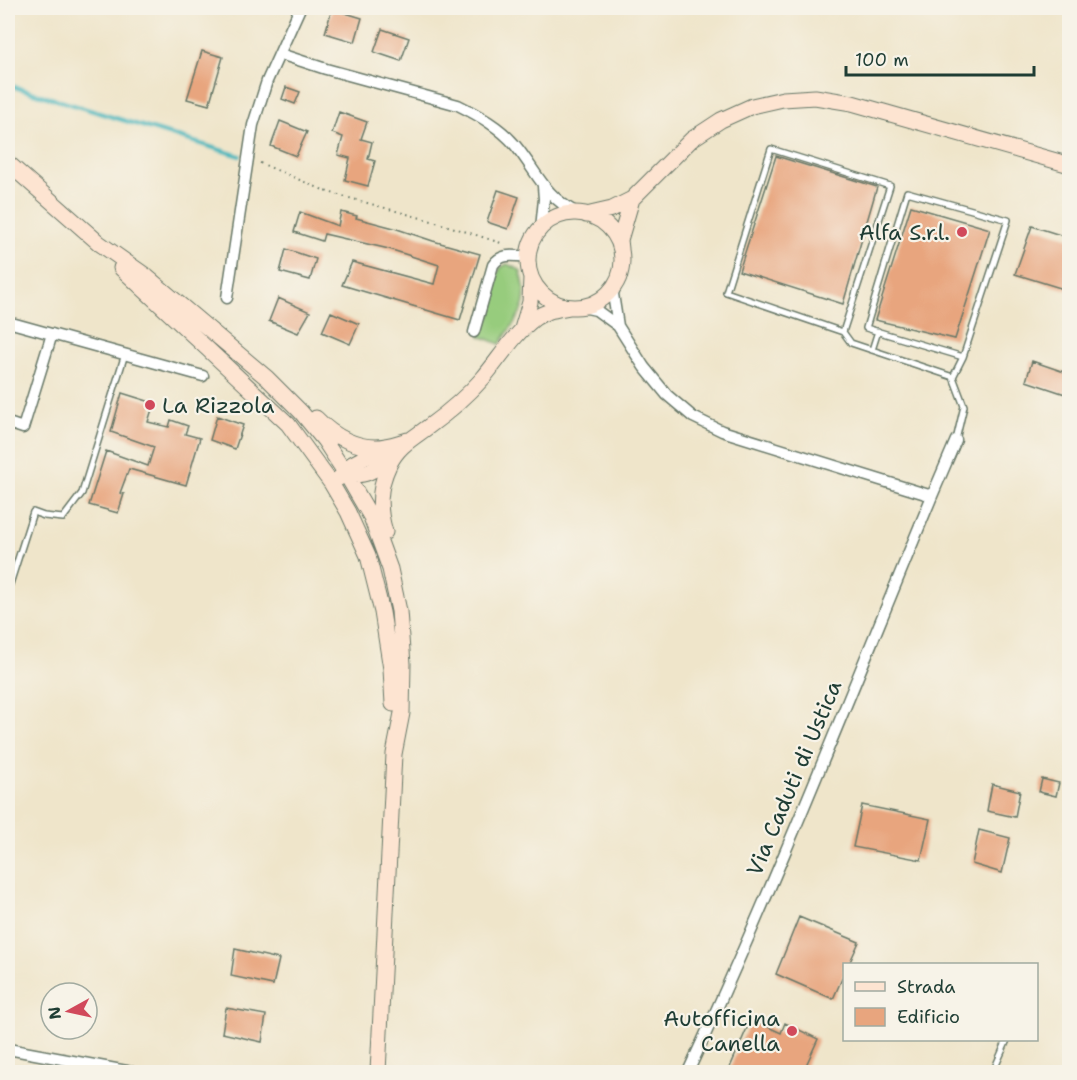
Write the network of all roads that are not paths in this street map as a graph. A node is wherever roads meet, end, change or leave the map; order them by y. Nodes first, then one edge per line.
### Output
1 (300, 8) edge
2 (280, 54) junction
3 (8, 163) edge
4 (1070, 165) edge
5 (543, 186) junction
6 (632, 199) junction
7 (582, 214) junction
8 (541, 228) junction
9 (99, 243) junction
10 (621, 254) junction
11 (529, 257) junction
12 (531, 277) junction
13 (616, 284) junction
14 (227, 298) dead end
15 (576, 307) junction
16 (8, 322) edge
17 (618, 326) junction
18 (522, 329) junction
19 (878, 331) junction
20 (474, 332) dead end
21 (843, 332) junction
22 (52, 334) junction
23 (872, 350) junction
24 (125, 354) junction
25 (963, 357) junction
26 (247, 361) junction
27 (203, 376) dead end
28 (953, 377) junction
29 (8, 423) edge
30 (956, 440) joint
31 (397, 445) junction
32 (346, 474) junction
33 (331, 483) junction
34 (932, 496) junction
35 (10, 584) dead end
36 (402, 649) junction
37 (395, 739) junction
38 (1007, 1041) edge
39 (8, 1049) edge
40 (132, 1072) edge
41 (378, 1072) edge
42 (688, 1072) edge
43 (993, 1072) edge

1 - 2 street
2 - 5 street
2 - 14 street
3 - 9 main road
4 - 6 main road
5 - 7 street
5 - 8 street
6 - 7 main road
6 - 10 main road
7 - 8 main road
7 - 10 main road
8 - 11 main road
9 - 26 main road
9 - 33 main road
10 - 13 main road
11 - 12 main road
11 - 20 street
12 - 15 main road
12 - 18 main road
13 - 15 main road
13 - 17 street
15 - 17 street
15 - 18 main road
16 - 22 street
17 - 34 street
18 - 31 main road
19 - 23 lane
19 - 25 lane
19 - 25 lane
21 - 21 lane
21 - 23 lane
22 - 24 street
22 - 29 street
23 - 28 lane
24 - 27 street
24 - 35 lane
25 - 28 lane
26 - 31 main road
26 - 32 main road
28 - 30 lane
30 - 34 street, Via Caduti di Ustica
31 - 32 main road
31 - 36 main road
32 - 33 main road
32 - 36 main road
33 - 37 main road
34 - 42 street, Via Caduti di Ustica
36 - 37 main road
37 - 41 main road
38 - 43 lane
39 - 40 street

